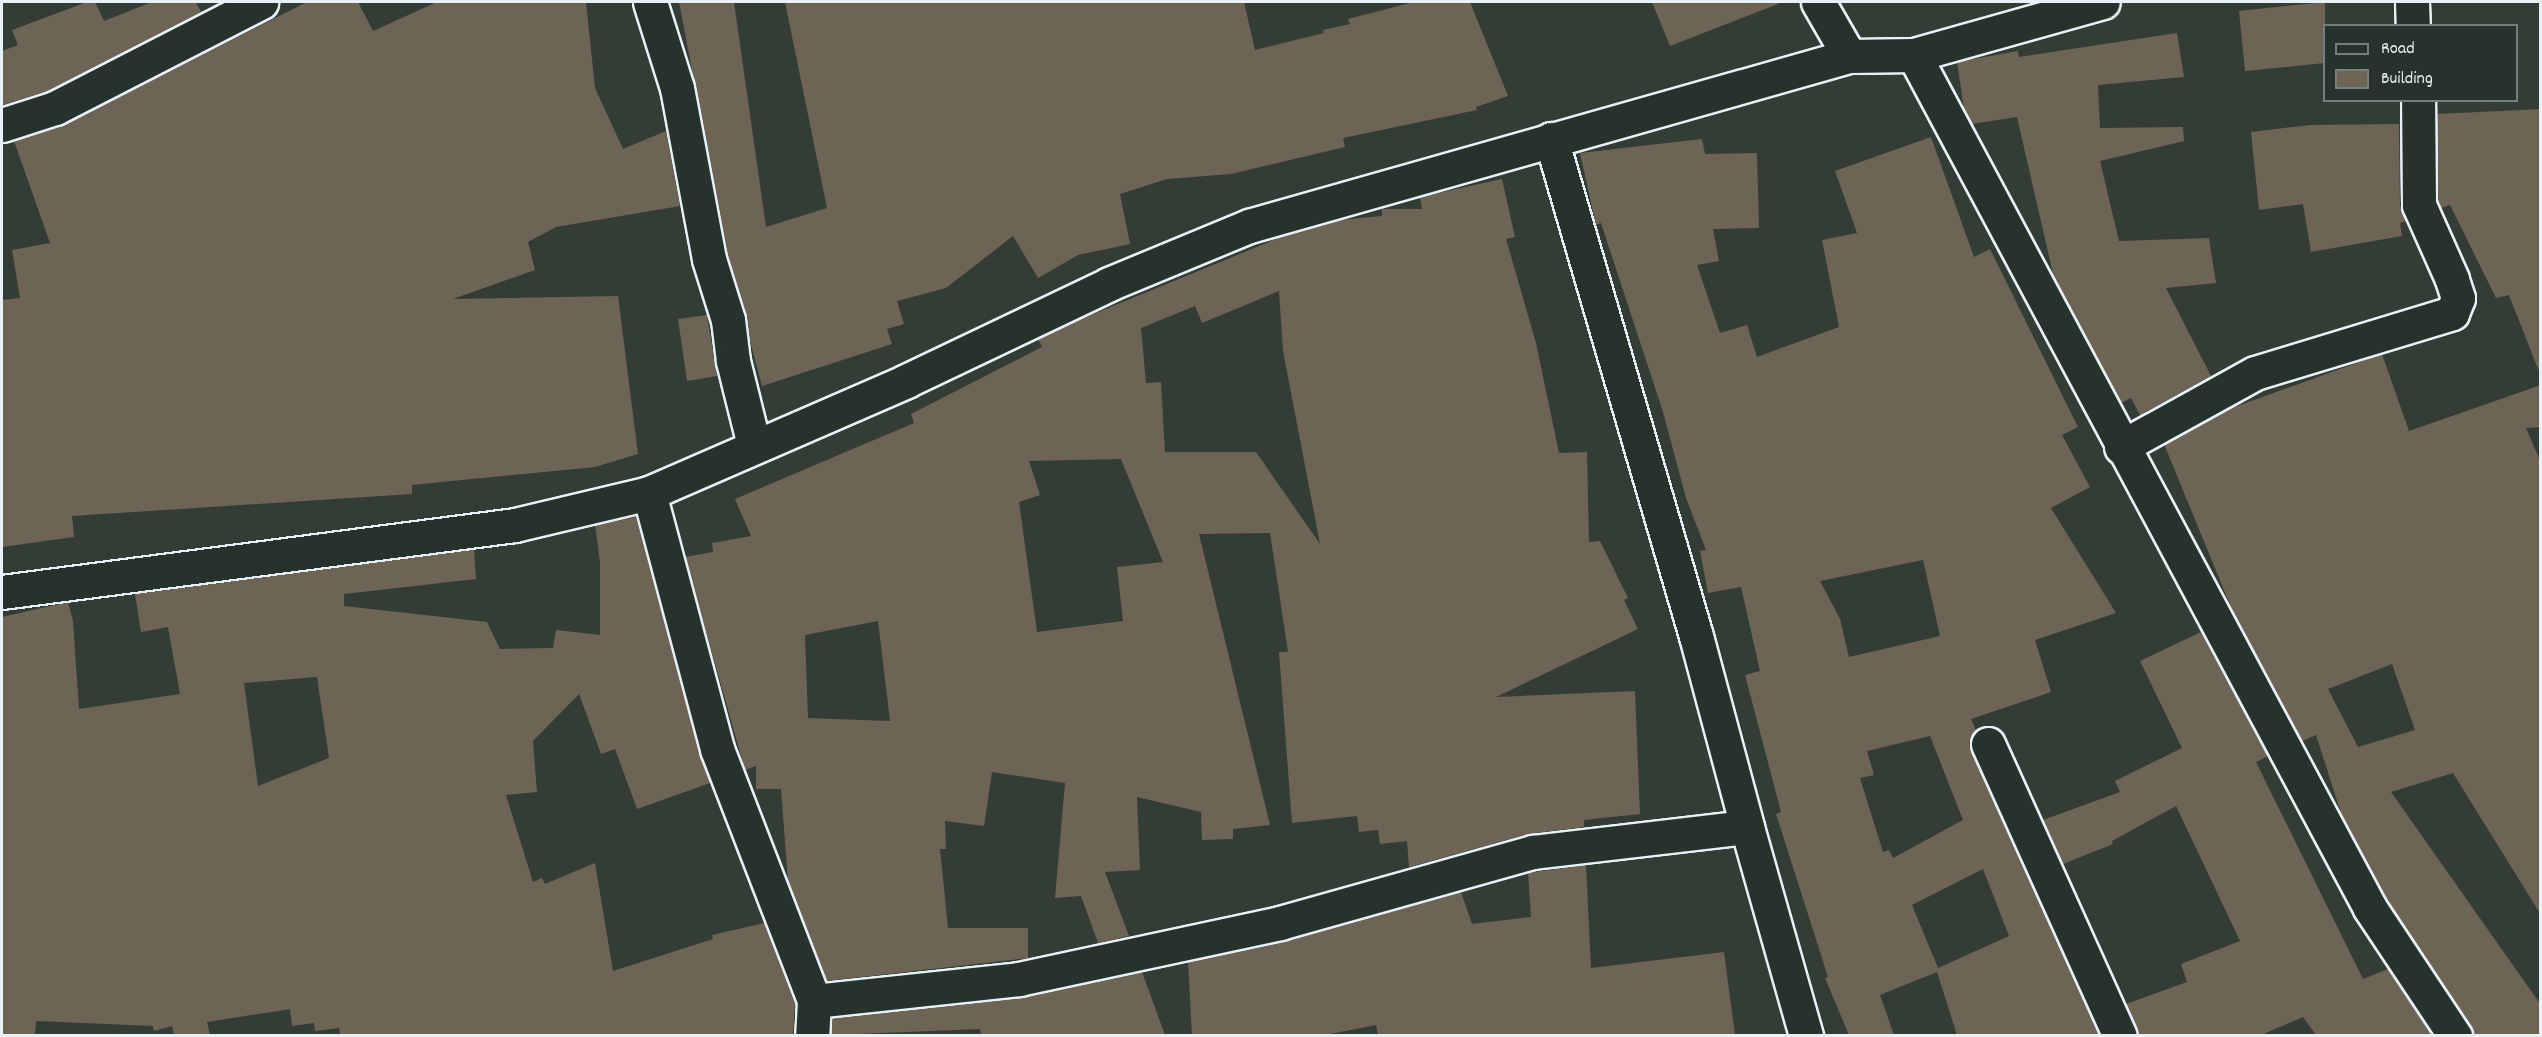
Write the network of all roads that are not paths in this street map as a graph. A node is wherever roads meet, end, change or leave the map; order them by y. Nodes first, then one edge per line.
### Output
1 (261, 2) edge
2 (650, 2) edge
3 (1818, 2) edge
4 (2103, 2) edge
5 (2412, 2) edge
6 (2414, 24) edge
7 (1914, 55) junction
8 (1849, 56) junction
9 (2418, 102) edge
10 (2, 125) edge
11 (1551, 139) junction
12 (754, 445) junction
13 (2121, 447) junction
14 (648, 492) junction
15 (2, 592) edge
16 (1988, 744) dead end
17 (1747, 827) junction
18 (814, 1001) junction
19 (800, 1035) edge
20 (812, 1035) edge
21 (1806, 1035) edge
22 (2120, 1035) edge
23 (2455, 1035) edge

1 - 10 street
2 - 12 street
3 - 8 street
4 - 7 street
5 - 6 street
7 - 8 street
7 - 13 street
8 - 11 street
9 - 13 street
11 - 12 street
11 - 17 street
12 - 14 street
13 - 23 street
14 - 15 street
14 - 18 street
16 - 22 street
17 - 18 street
17 - 21 street
18 - 19 street
18 - 20 street

